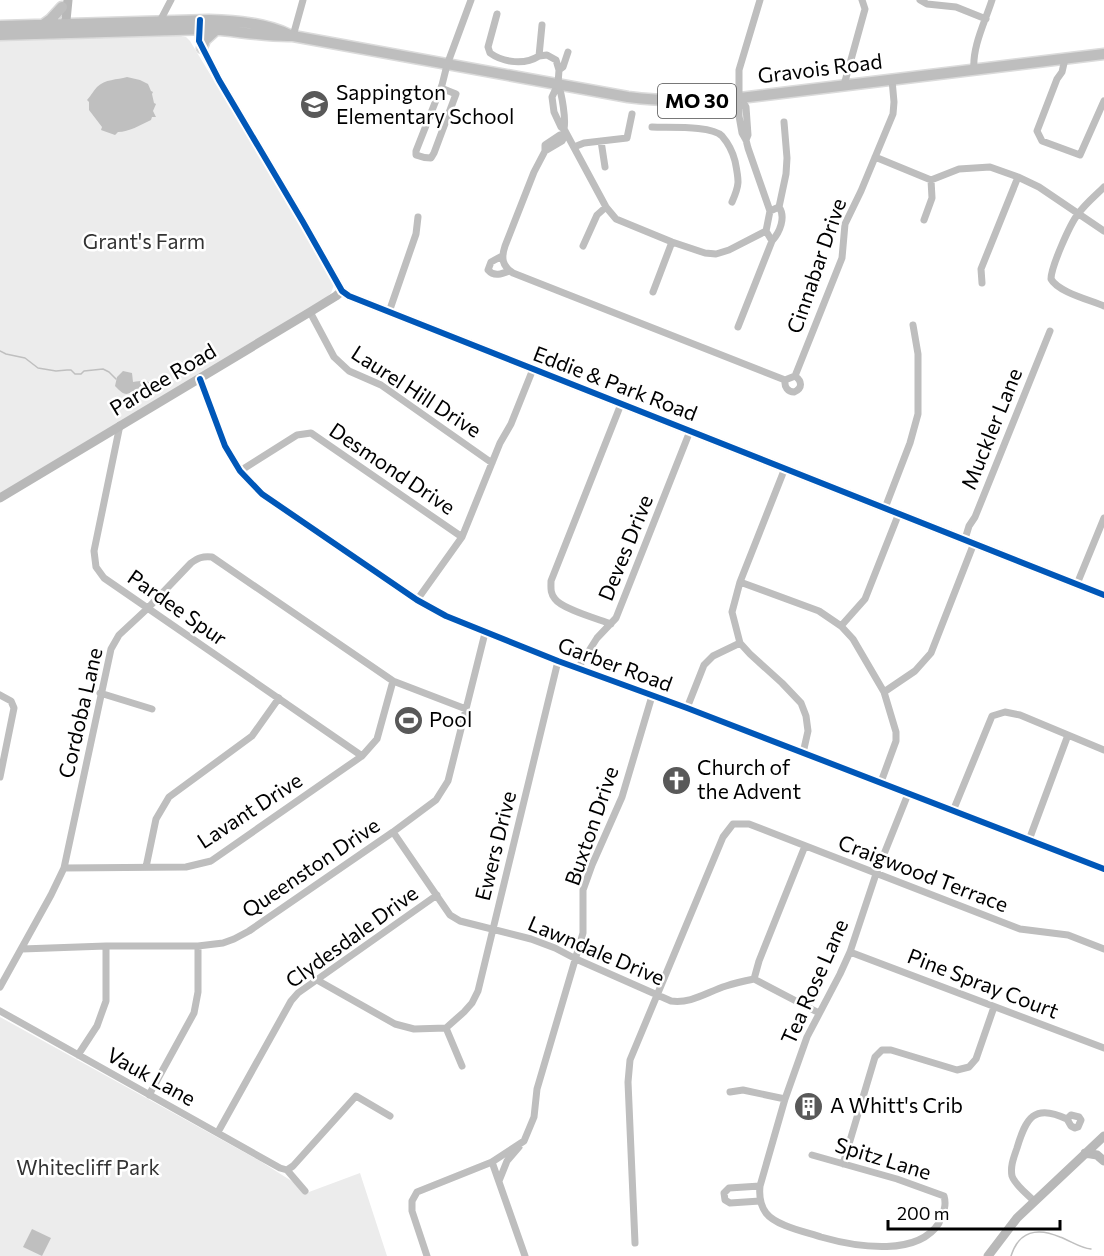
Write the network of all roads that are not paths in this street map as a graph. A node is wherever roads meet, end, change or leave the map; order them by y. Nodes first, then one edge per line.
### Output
1 (171, 0) edge
2 (303, 0) edge
3 (471, 0) edge
4 (760, 0) edge
5 (862, 0) edge
6 (920, 0) edge
7 (992, 0) edge
8 (66, 4) edge
9 (497, 14) dead end
10 (986, 18) junction
11 (160, 21) junction
12 (83, 23) junction
13 (44, 24) junction
14 (196, 25) junction
15 (0, 26) edge
16 (542, 26) dead end
17 (62, 28) junction
18 (216, 30) junction
19 (0, 35) edge
20 (293, 36) junction
21 (202, 48) junction
22 (568, 52) dead end
23 (1104, 54) edge
24 (539, 56) junction
25 (1065, 59) junction
26 (447, 65) junction
27 (559, 70) junction
28 (974, 70) junction
29 (219, 80) junction
30 (892, 80) junction
31 (558, 84) junction
32 (844, 86) junction
33 (441, 88) junction
34 (740, 98) junction
35 (1104, 101) edge
36 (632, 114) dead end
37 (784, 122) dead end
38 (652, 128) dead end
39 (565, 132) junction
40 (602, 141) junction
41 (574, 147) junction
42 (748, 148) junction
43 (733, 153) junction
44 (875, 157) junction
45 (606, 167) dead end
46 (1018, 177) junction
47 (931, 180) junction
48 (1104, 187) edge
49 (732, 202) dead end
50 (606, 207) junction
51 (779, 207) junction
52 (770, 211) junction
53 (1078, 213) junction
54 (418, 217) dead end
55 (924, 220) dead end
56 (766, 231) junction
57 (1104, 231) edge
58 (772, 241) junction
59 (672, 242) junction
60 (584, 246) dead end
61 (503, 260) junction
62 (509, 271) junction
63 (982, 284) dead end
64 (342, 291) junction
65 (653, 292) dead end
66 (1104, 306) edge
67 (310, 312) junction
68 (389, 312) junction
69 (913, 325) dead end
70 (738, 327) dead end
71 (1050, 331) dead end
72 (533, 369) junction
73 (795, 376) junction
74 (200, 379) junction
75 (784, 380) junction
76 (621, 404) junction
77 (120, 425) junction
78 (690, 431) junction
79 (492, 463) junction
80 (785, 468) junction
81 (240, 471) junction
82 (0, 498) edge
83 (885, 508) junction
84 (899, 513) junction
85 (1104, 518) edge
86 (462, 537) junction
87 (969, 541) junction
88 (740, 582) junction
89 (1077, 584) junction
90 (1104, 595) edge
91 (417, 600) junction
92 (148, 608) junction
93 (611, 624) junction
94 (842, 626) junction
95 (485, 633) junction
96 (740, 643) junction
97 (558, 661) junction
98 (578, 668) junction
99 (393, 681) junction
100 (884, 692) junction
101 (100, 693) junction
102 (0, 695) edge
103 (652, 696) junction
104 (279, 698) junction
105 (687, 708) junction
106 (153, 709) dead end
107 (466, 709) junction
108 (1068, 735) junction
109 (1104, 750) edge
110 (803, 753) junction
111 (362, 756) junction
112 (0, 777) edge
113 (881, 783) junction
114 (908, 794) junction
115 (953, 811) junction
116 (393, 832) junction
117 (1029, 840) junction
118 (805, 846) junction
119 (146, 867) junction
120 (1103, 867) edge
121 (64, 868) junction
122 (876, 874) junction
123 (438, 895) junction
124 (492, 930) junction
125 (106, 946) junction
126 (198, 946) junction
127 (22, 949) junction
128 (1104, 949) edge
129 (850, 952) junction
130 (576, 959) junction
131 (754, 979) junction
132 (317, 980) junction
133 (0, 987) edge
134 (658, 995) junction
135 (994, 1007) junction
136 (0, 1011) edge
137 (819, 1013) junction
138 (446, 1028) junction
139 (1104, 1048) edge
140 (78, 1055) junction
141 (462, 1066) dead end
142 (730, 1092) dead end
143 (149, 1095) junction
144 (784, 1099) junction
145 (390, 1116) dead end
146 (1067, 1119) dead end
147 (218, 1132) junction
148 (1104, 1136) edge
149 (524, 1141) junction
150 (1085, 1153) junction
151 (812, 1155) dead end
152 (1104, 1161) edge
153 (492, 1162) junction
154 (843, 1164) junction
155 (287, 1170) junction
156 (499, 1181) junction
157 (305, 1191) dead end
158 (1034, 1201) junction
159 (635, 1243) dead end
160 (908, 1252) dead end
161 (881, 1254) dead end
162 (426, 1256) edge
163 (525, 1256) edge
164 (988, 1256) edge

1 - 11 street
2 - 20 street
3 - 26 street
4 - 34 street
5 - 32 street
6 - 10 street
7 - 10 street
8 - 12 main road
8 - 13 main road
8 - 17 street
9 - 24 street
10 - 28 street
11 - 12 main road, Gravois Road / MO 30
11 - 14 main road, Gravois Road / MO 30
12 - 17 main road, Gravois Road / MO 30
13 - 15 main road, Gravois Road / MO 30
13 - 17 main road, Gravois Road / MO 30
14 - 17 main road, Gravois Road / MO 30
14 - 18 main road, Gravois Road / MO 30
14 - 20 main road, Gravois Road / MO 30
14 - 21 street
14 - 29 street
16 - 24 street
17 - 19 main road, Gravois Road / MO 30
18 - 20 main road, Gravois Road / MO 30
18 - 21 main road
20 - 26 main road, Gravois Road / MO 30
21 - 29 street
22 - 27 street
23 - 25 main road, Gravois Road / MO 30
24 - 27 street
25 - 28 main road, Gravois Road / MO 30
25 - 35 street
26 - 31 main road, Gravois Road / MO 30
26 - 33 street
27 - 31 street
28 - 30 main road, Gravois Road / MO 30
29 - 64 street
30 - 32 main road, Gravois Road / MO 30
30 - 44 street, Cinnabar Drive
31 - 34 main road, Gravois Road / MO 30
31 - 39 street
32 - 34 main road, Gravois Road / MO 30
33 - 33 street
34 - 42 street
36 - 40 street
37 - 51 street
38 - 43 street
39 - 41 street
39 - 61 street
40 - 41 street
40 - 45 street
41 - 50 street
42 - 43 street
42 - 52 street
43 - 49 street
44 - 47 street
44 - 73 street, Cinnabar Drive
46 - 47 street
46 - 53 street
46 - 63 street
47 - 55 street
48 - 53 street
50 - 59 street
50 - 60 street
51 - 52 street
51 - 58 street
52 - 56 street
53 - 57 street
53 - 66 street
54 - 68 street
56 - 58 street
56 - 59 street
58 - 70 street
59 - 65 street
61 - 62 street
61 - 62 street
62 - 75 street
64 - 67 street, Pardee Road
64 - 68 street, Eddie & Park Road
67 - 74 street, Pardee Road
67 - 79 street, Laurel Hill Drive
68 - 72 street, Eddie & Park Road
69 - 83 street
71 - 87 street, Muckler Lane
72 - 76 street, Eddie & Park Road
72 - 79 street
73 - 75 street
73 - 75 street
74 - 77 street, Pardee Road
74 - 81 street, Garber Road
76 - 78 street, Eddie & Park Road
76 - 93 street
77 - 82 street, Pardee Road
77 - 92 street, Pardee Spur
78 - 80 street, Eddie & Park Road
78 - 93 street, Deves Drive
79 - 86 street
80 - 83 street, Eddie & Park Road
80 - 88 street
81 - 86 street, Desmond Drive
81 - 91 street, Garber Road
83 - 84 street, Eddie & Park Road
84 - 87 street, Eddie & Park Road
84 - 94 street
85 - 89 street
86 - 91 street
87 - 89 street, Eddie & Park Road
87 - 100 street, Muckler Lane
88 - 94 street
88 - 96 street
89 - 90 street, Eddie & Park Road
91 - 95 street, Garber Road
92 - 99 street, Cordoba Lane
92 - 101 street, Cordoba Lane
92 - 104 street, Pardee Spur
93 - 98 street, Deves Drive
94 - 100 street
95 - 97 street, Garber Road
95 - 107 street, Queenston Drive
96 - 105 street
96 - 110 street
97 - 98 street, Garber Road
97 - 124 street, Ewers Drive
98 - 103 street, Garber Road
99 - 107 street, Cordoba Lane
99 - 111 street, Lavant Drive
100 - 113 street
101 - 106 street
101 - 121 street, Cordoba Lane
102 - 112 street
103 - 105 street, Garber Road
103 - 130 street, Buxton Drive
104 - 111 street, Pardee Spur
104 - 119 street
105 - 110 street, Garber Road
107 - 116 street, Queenston Drive
108 - 109 street
108 - 115 street
108 - 117 street
110 - 113 street, Garber Road
111 - 119 street, Lavant Drive
113 - 114 street, Garber Road
114 - 115 street, Garber Road
114 - 122 street, Tea Rose Lane
115 - 117 street, Garber Road
116 - 123 street, Lawndale Drive
116 - 126 street, Queenston Drive
117 - 120 street, Garber Road
118 - 122 street, Craigwood Terrace
118 - 131 street
118 - 134 street, Craigwood Terrace
119 - 121 street, Lavant Drive
121 - 127 street, Cordoba Lane
122 - 128 street, Craigwood Terrace
122 - 129 street, Tea Rose Lane
123 - 124 street, Lawndale Drive
123 - 132 street, Clydesdale Drive
124 - 130 street, Lawndale Drive
124 - 138 street, Ewers Drive
125 - 126 street, Queenston Drive
125 - 127 street, Queenston Drive
125 - 140 street
126 - 143 street
127 - 133 street, Cordoba Lane
129 - 135 street, Pine Spray Court
129 - 137 street, Tea Rose Lane
130 - 134 street, Lawndale Drive
130 - 149 street, Buxton Drive
131 - 134 street, Lawndale Drive
131 - 137 street
132 - 138 street
132 - 147 street, Clydesdale Drive
134 - 159 street
135 - 139 street, Pine Spray Court
135 - 154 street
136 - 140 street, Vauk Lane
137 - 144 street, Tea Rose Lane
138 - 141 street
140 - 143 street, Vauk Lane
142 - 144 street
143 - 147 street, Vauk Lane
144 - 161 street, Tea Rose Lane
145 - 155 street
146 - 158 street
147 - 155 street, Vauk Lane
148 - 150 street
149 - 153 street
149 - 156 street, Buxton Drive
150 - 152 street
150 - 158 street
151 - 154 street, Spitz Lane
153 - 156 street
153 - 162 street
154 - 160 street, Spitz Lane
155 - 157 street
156 - 163 street
158 - 164 street

